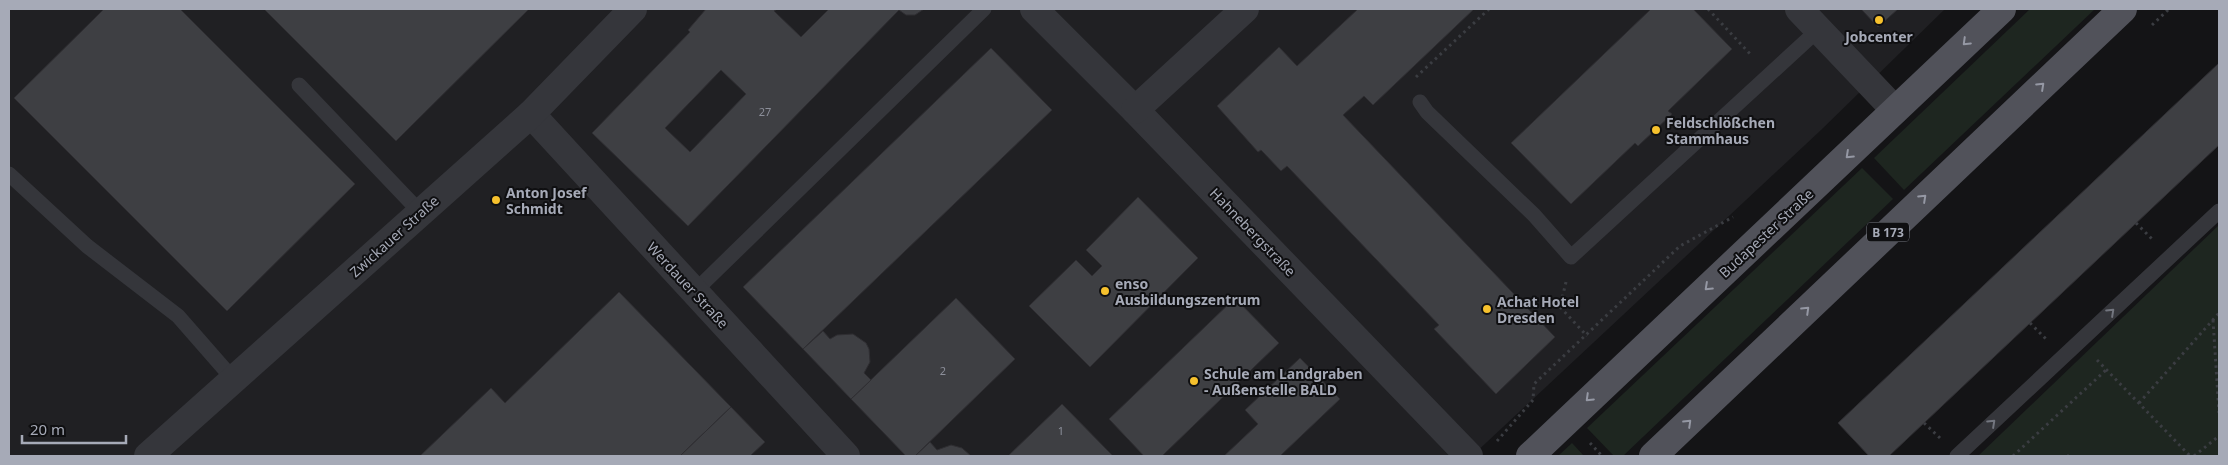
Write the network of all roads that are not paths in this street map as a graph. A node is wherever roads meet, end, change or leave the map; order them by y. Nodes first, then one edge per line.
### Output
1 (633, 9) edge
2 (984, 9) edge
3 (1034, 9) edge
4 (1245, 9) edge
5 (1799, 9) edge
6 (2002, 9) edge
7 (2123, 9) edge
8 (1818, 30) junction
9 (299, 85) dead end
10 (1420, 102) road end
11 (1135, 110) junction
12 (1895, 110) junction
13 (531, 114) junction
14 (9, 174) edge
15 (2219, 211) edge
16 (421, 212) junction
17 (694, 292) junction
18 (234, 380) junction
19 (148, 456) edge
20 (846, 456) edge
21 (1469, 456) edge
22 (1530, 456) edge
23 (1653, 456) edge
24 (1957, 456) edge

1 - 13 street, Zwickauer Straße
2 - 17 lane
3 - 11 street, Hahnebergstraße
4 - 11 street
5 - 8 street
6 -> 12 main road, Budapester Straße
23 -> 7 main road, B 173
8 - 10 lane
8 - 12 street
9 - 16 lane
11 - 21 street, Hahnebergstraße
12 -> 22 main road, Budapester Straße
13 - 16 street, Zwickauer Straße
13 - 17 street, Werdauer Straße
14 - 18 lane
24 -> 15 lane
16 - 18 street, Zwickauer Straße
17 - 20 street, Werdauer Straße
18 - 19 street, Zwickauer Straße

